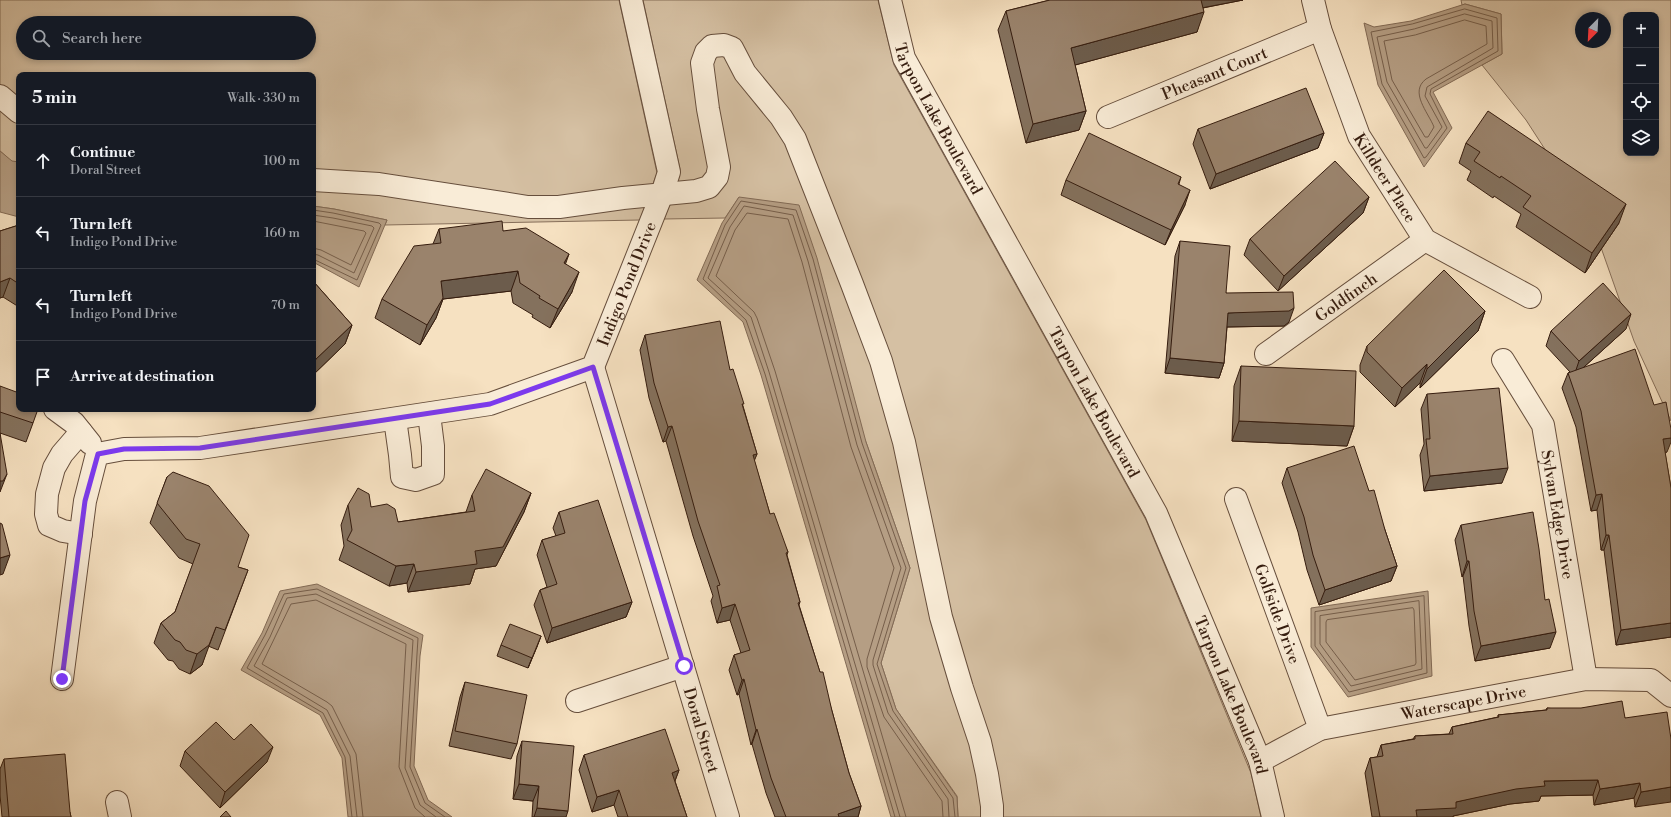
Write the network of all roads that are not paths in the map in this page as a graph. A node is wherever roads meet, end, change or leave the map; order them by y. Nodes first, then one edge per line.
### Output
1 (631, 0) edge
2 (890, 0) edge
3 (1313, 0) edge
4 (1320, 29) junction
5 (0, 96) edge
6 (16, 109) edge
7 (1108, 117) dead end
8 (316, 180) edge
9 (662, 194) junction
10 (1425, 240) junction
11 (1530, 297) dead end
12 (1266, 354) dead end
13 (1503, 360) dead end
14 (593, 367) junction
15 (59, 412) edge
16 (429, 414) junction
17 (394, 419) junction
18 (81, 432) junction
19 (98, 454) junction
20 (1236, 499) dead end
21 (81, 534) junction
22 (684, 666) junction
23 (62, 679) dead end
24 (1586, 679) junction
25 (1671, 696) edge
26 (577, 701) dead end
27 (1320, 729) junction
28 (1260, 761) junction
29 (728, 817) edge
30 (992, 817) edge
31 (1273, 817) edge

1 - 9 street, Indigo Pond Drive
2 - 28 street, Tarpon Lake Boulevard
3 - 4 street, Killdeer Place
4 - 7 street, Pheasant Court
4 - 10 street, Killdeer Place
5 - 6 street
8 - 9 street
9 - 14 street, Indigo Pond Drive
9 - 30 street
10 - 11 street, Killdeer Place
10 - 12 street, Goldfinch
13 - 24 street, Sylvan Edge Drive
14 - 16 street, Indigo Pond Drive
14 - 22 street, Doral Street
15 - 18 street
16 - 17 street, Indigo Pond Drive
16 - 17 street
17 - 19 street, Indigo Pond Drive
18 - 19 street
18 - 21 street
19 - 21 street
20 - 27 street, Golfside Drive
21 - 23 street
22 - 26 street
22 - 29 street, Doral Street
24 - 25 street, Waterscape Drive
24 - 27 street, Waterscape Drive
27 - 28 street, Waterscape Drive
28 - 31 street, Tarpon Lake Boulevard

